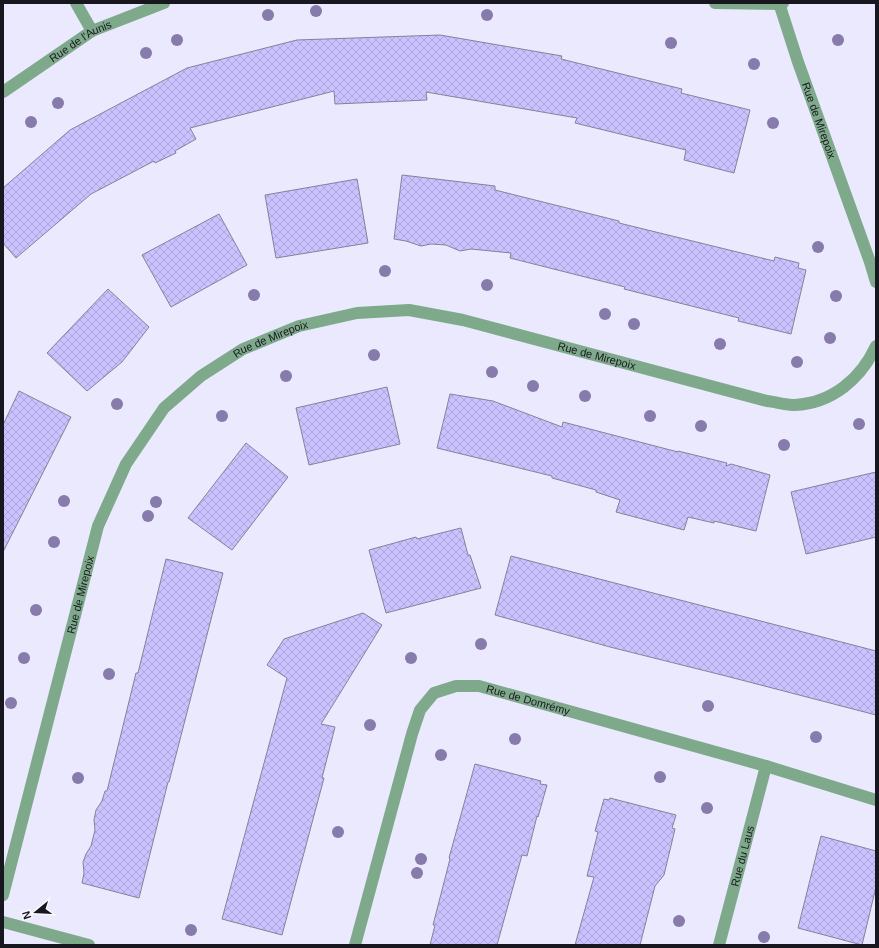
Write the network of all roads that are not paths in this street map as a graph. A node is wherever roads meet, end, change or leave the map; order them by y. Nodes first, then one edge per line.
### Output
1 (76, 3) edge
2 (164, 3) edge
3 (715, 3) edge
4 (780, 3) edge
5 (92, 31) junction
6 (3, 92) edge
7 (876, 282) edge
8 (876, 346) edge
9 (766, 766) junction
10 (876, 800) edge
11 (3, 896) edge
12 (3, 922) edge
13 (88, 945) edge
14 (355, 945) edge
15 (719, 945) edge

1 - 5 street
2 - 5 street, Rue de l'Aunis
3 - 4 street
4 - 7 street, Rue de Mirepoix
5 - 6 street, Rue de l'Aunis
8 - 11 street, Rue de Mirepoix
9 - 10 street, Rue de Domrémy
9 - 14 street, Rue de Domrémy
9 - 15 street, Rue du Laus
12 - 13 street

